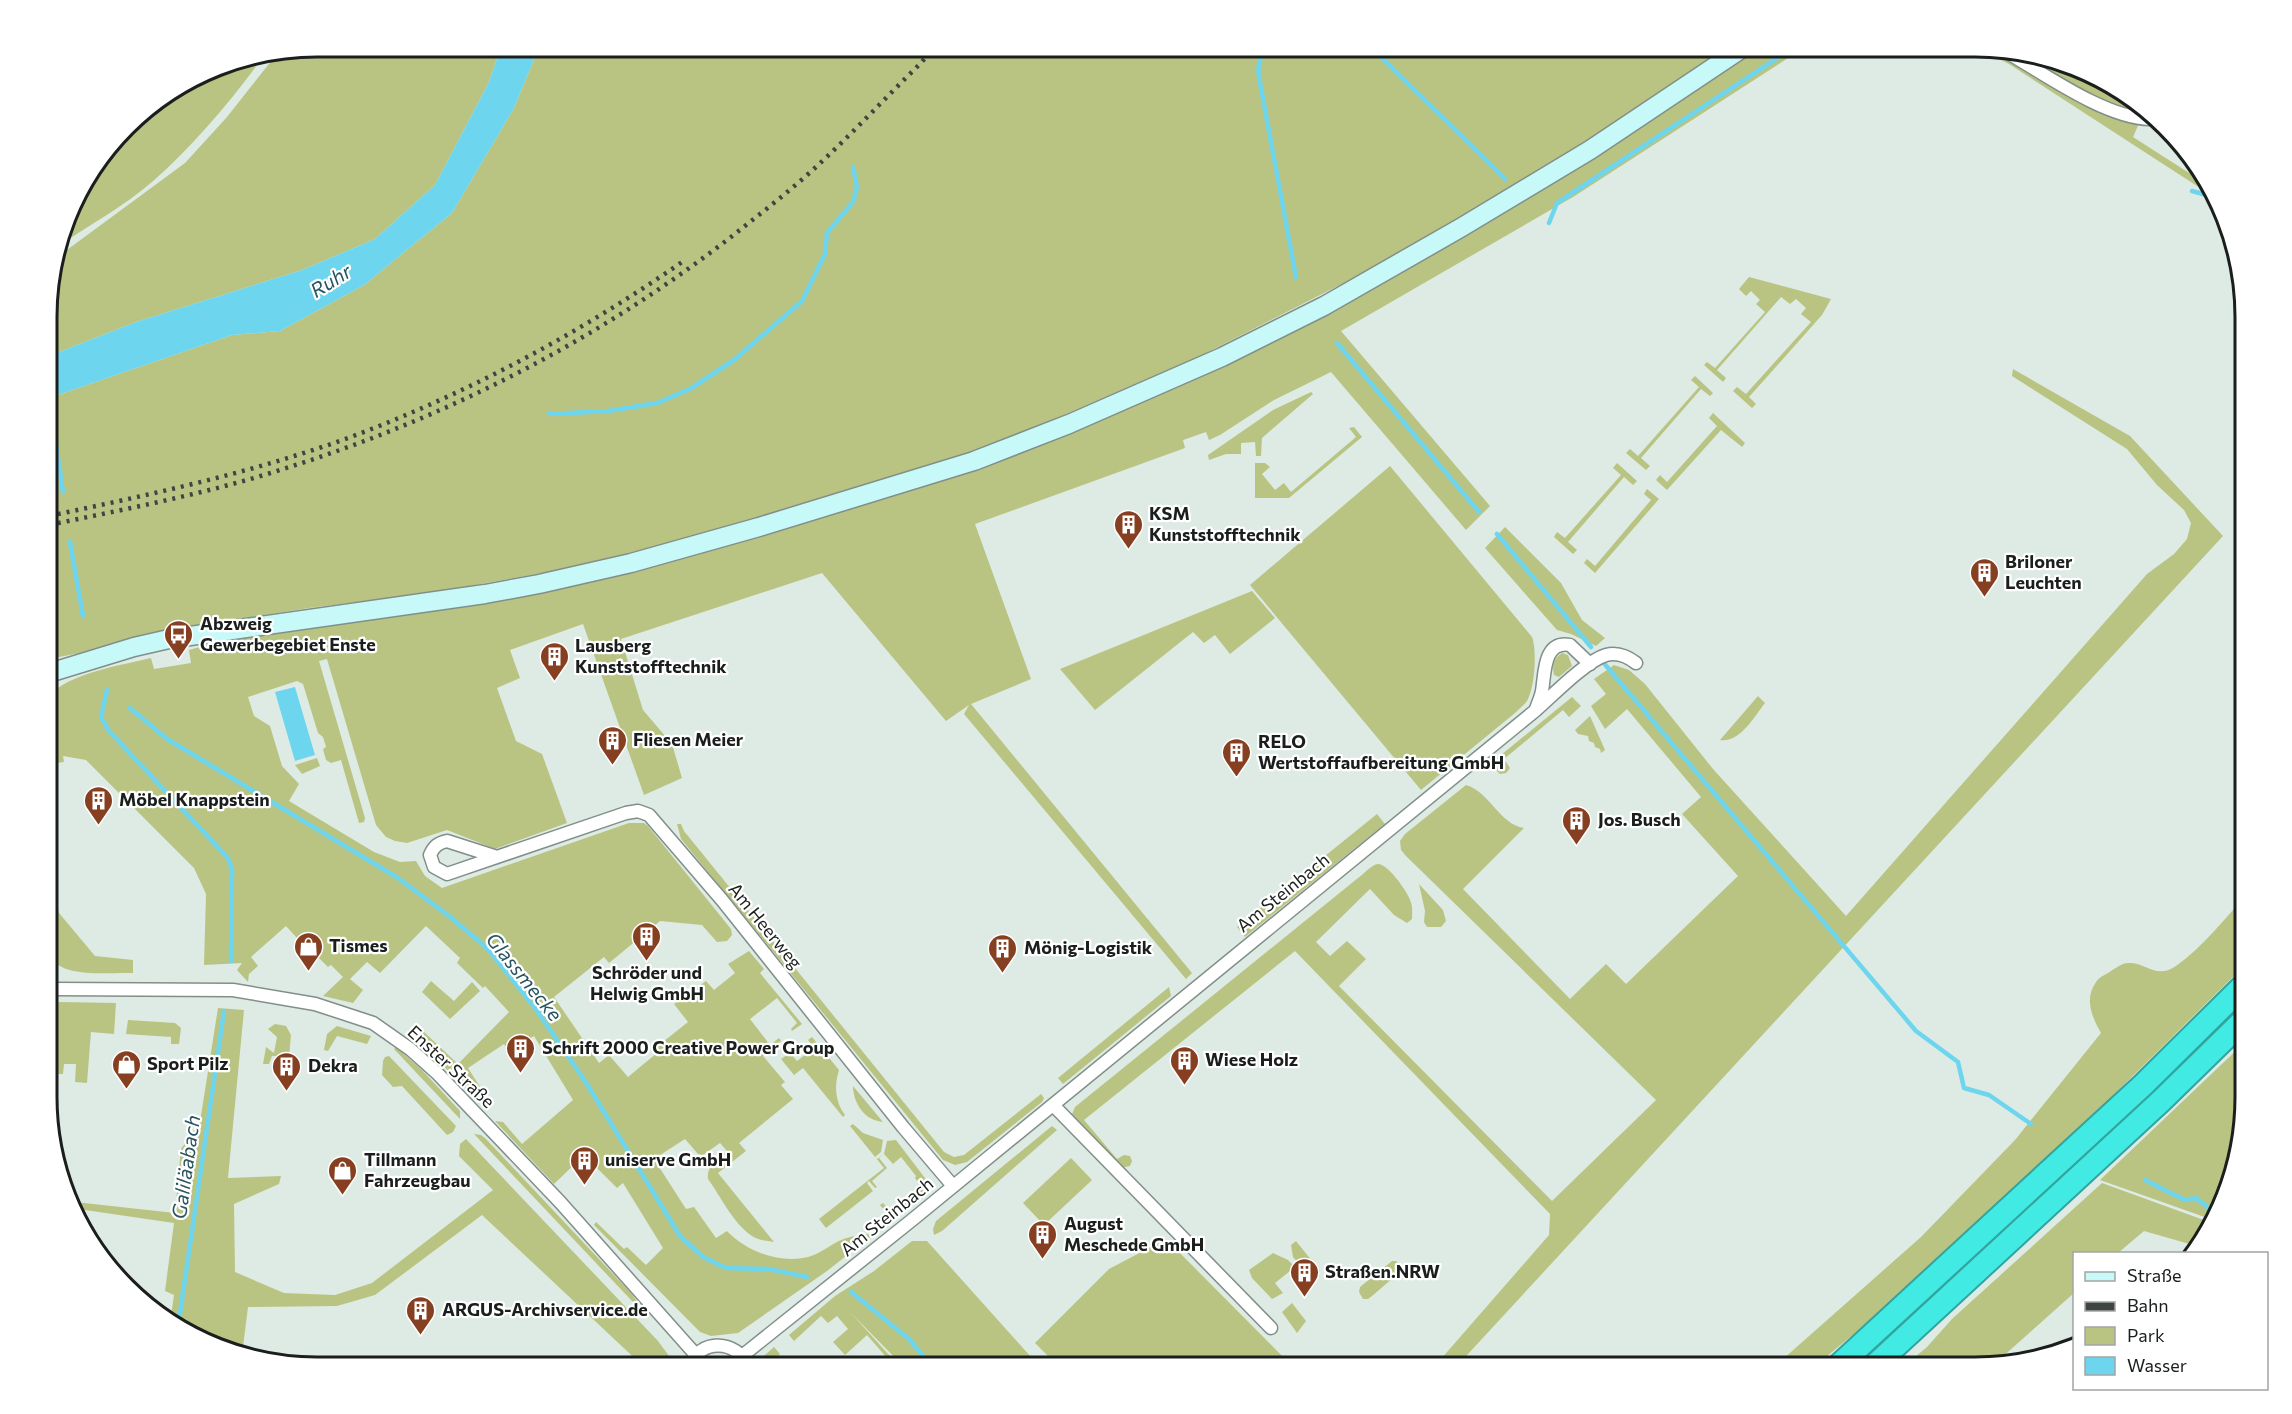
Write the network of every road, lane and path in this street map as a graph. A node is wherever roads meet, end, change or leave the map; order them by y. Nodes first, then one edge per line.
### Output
1 (1728, 57) edge
2 (2023, 61) edge
3 (2141, 118) edge
4 (1636, 663) dead end
5 (1590, 664) junction
6 (57, 671) edge
7 (1536, 710) junction
8 (497, 857) junction
9 (2235, 994) edge
10 (57, 995) edge
11 (2235, 1028) edge
12 (1053, 1105) junction
13 (953, 1186) junction
14 (1271, 1328) dead end
15 (696, 1355) joint
16 (741, 1357) edge
17 (751, 1357) edge
18 (1848, 1357) edge
19 (1884, 1357) edge

1 - 6 main road
2 - 3 street
4 - 5 street, Am Steinbach
5 - 7 street, Am Steinbach
5 - 7 street
7 - 12 street, Am Steinbach
8 - 8 street, Am Heerweg
8 - 13 street, Am Heerweg
9 - 18 highway
10 - 15 street, Enster Straße
11 - 19 highway
12 - 13 street, Am Steinbach
12 - 14 street
13 - 17 street, Am Steinbach
15 - 16 street

